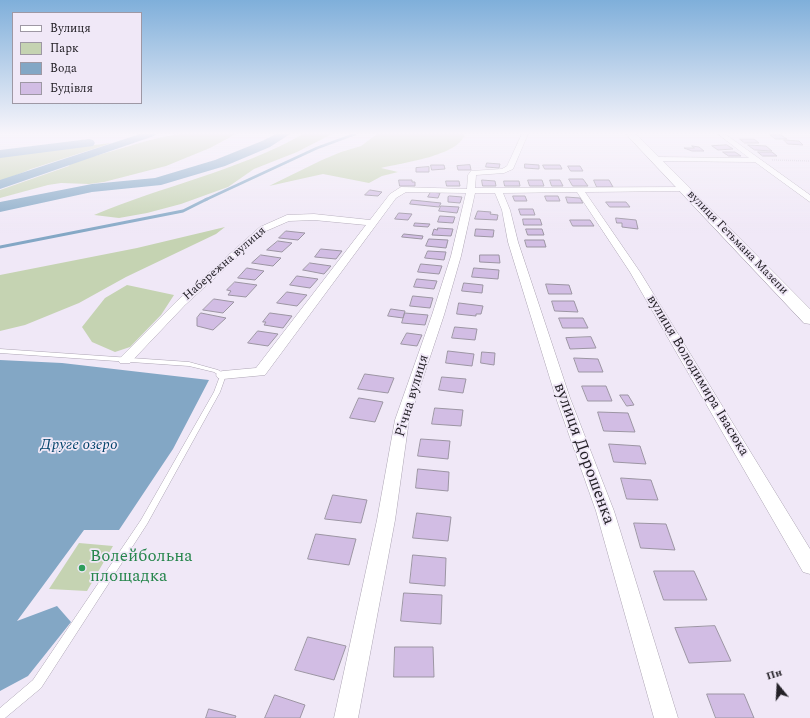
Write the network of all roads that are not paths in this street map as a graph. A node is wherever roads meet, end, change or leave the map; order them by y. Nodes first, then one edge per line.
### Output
1 (509, 168) edge
2 (664, 168) edge
3 (766, 168) edge
4 (685, 189) junction
5 (579, 190) junction
6 (471, 191) junction
7 (498, 191) junction
8 (810, 199) edge
9 (372, 223) junction
10 (810, 319) edge
11 (0, 351) edge
12 (125, 360) junction
13 (223, 375) junction
14 (810, 566) edge
15 (0, 715) edge
16 (346, 718) edge
17 (666, 718) edge

1 - 6 street, Річна вулиця
2 - 4 main road, вулиця Гетьмана Мазепи
3 - 8 street
4 - 5 street
4 - 10 main road, вулиця Гетьмана Мазепи
5 - 7 street
5 - 14 street, вулиця Володимира Івасюка
6 - 7 street
6 - 9 street
6 - 16 street, Річна вулиця
7 - 17 street, вулиця Дорошенка
9 - 12 street, Набережна вулиця
9 - 13 street
11 - 12 lane
12 - 13 lane
13 - 15 lane

